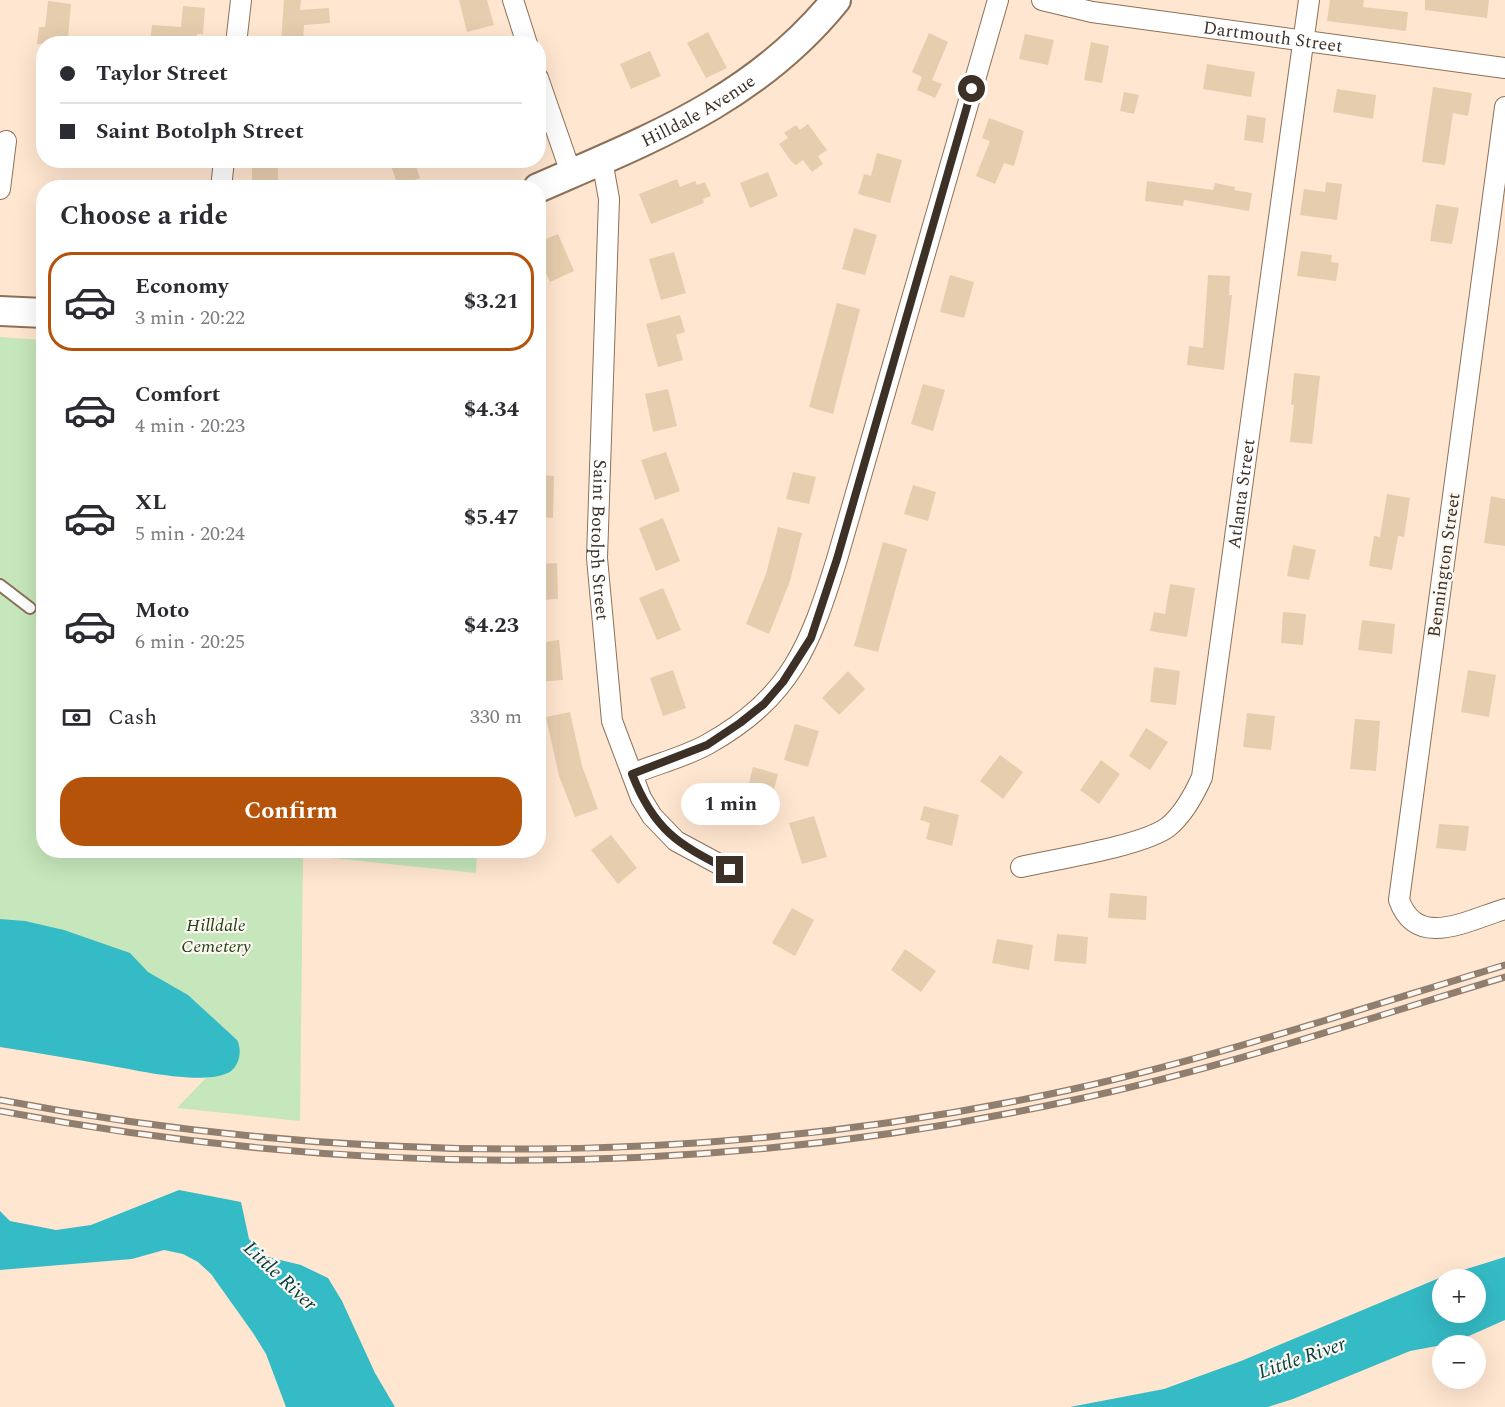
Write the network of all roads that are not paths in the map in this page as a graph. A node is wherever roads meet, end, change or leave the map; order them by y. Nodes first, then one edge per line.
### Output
1 (241, 0) edge
2 (513, 0) edge
3 (836, 0) edge
4 (998, 0) edge
5 (1042, 0) edge
6 (1309, 0) edge
7 (237, 36) edge
8 (524, 36) edge
9 (1303, 41) junction
10 (1505, 68) edge
11 (546, 101) edge
12 (1505, 107) edge
13 (6, 141) dead end
14 (602, 160) junction
15 (571, 173) junction
16 (546, 184) edge
17 (0, 189) edge
18 (0, 311) edge
19 (36, 313) edge
20 (0, 585) edge
21 (30, 608) dead end
22 (632, 774) junction
23 (1021, 867) dead end
24 (730, 870) dead end
25 (1505, 909) edge

1 - 7 street
2 - 8 street
3 - 14 main road, Hilldale Avenue
4 - 22 street
5 - 9 street, Dartmouth Street
6 - 9 street, Atlanta Street
9 - 10 street, Dartmouth Street
9 - 23 street, Atlanta Street
11 - 15 street
12 - 25 street, Bennington Street
13 - 17 street
14 - 15 main road, Hilldale Avenue
14 - 22 street, Saint Botolph Street
15 - 16 main road, Hilldale Avenue
18 - 19 main road
20 - 21 lane
22 - 24 street, Saint Botolph Street

